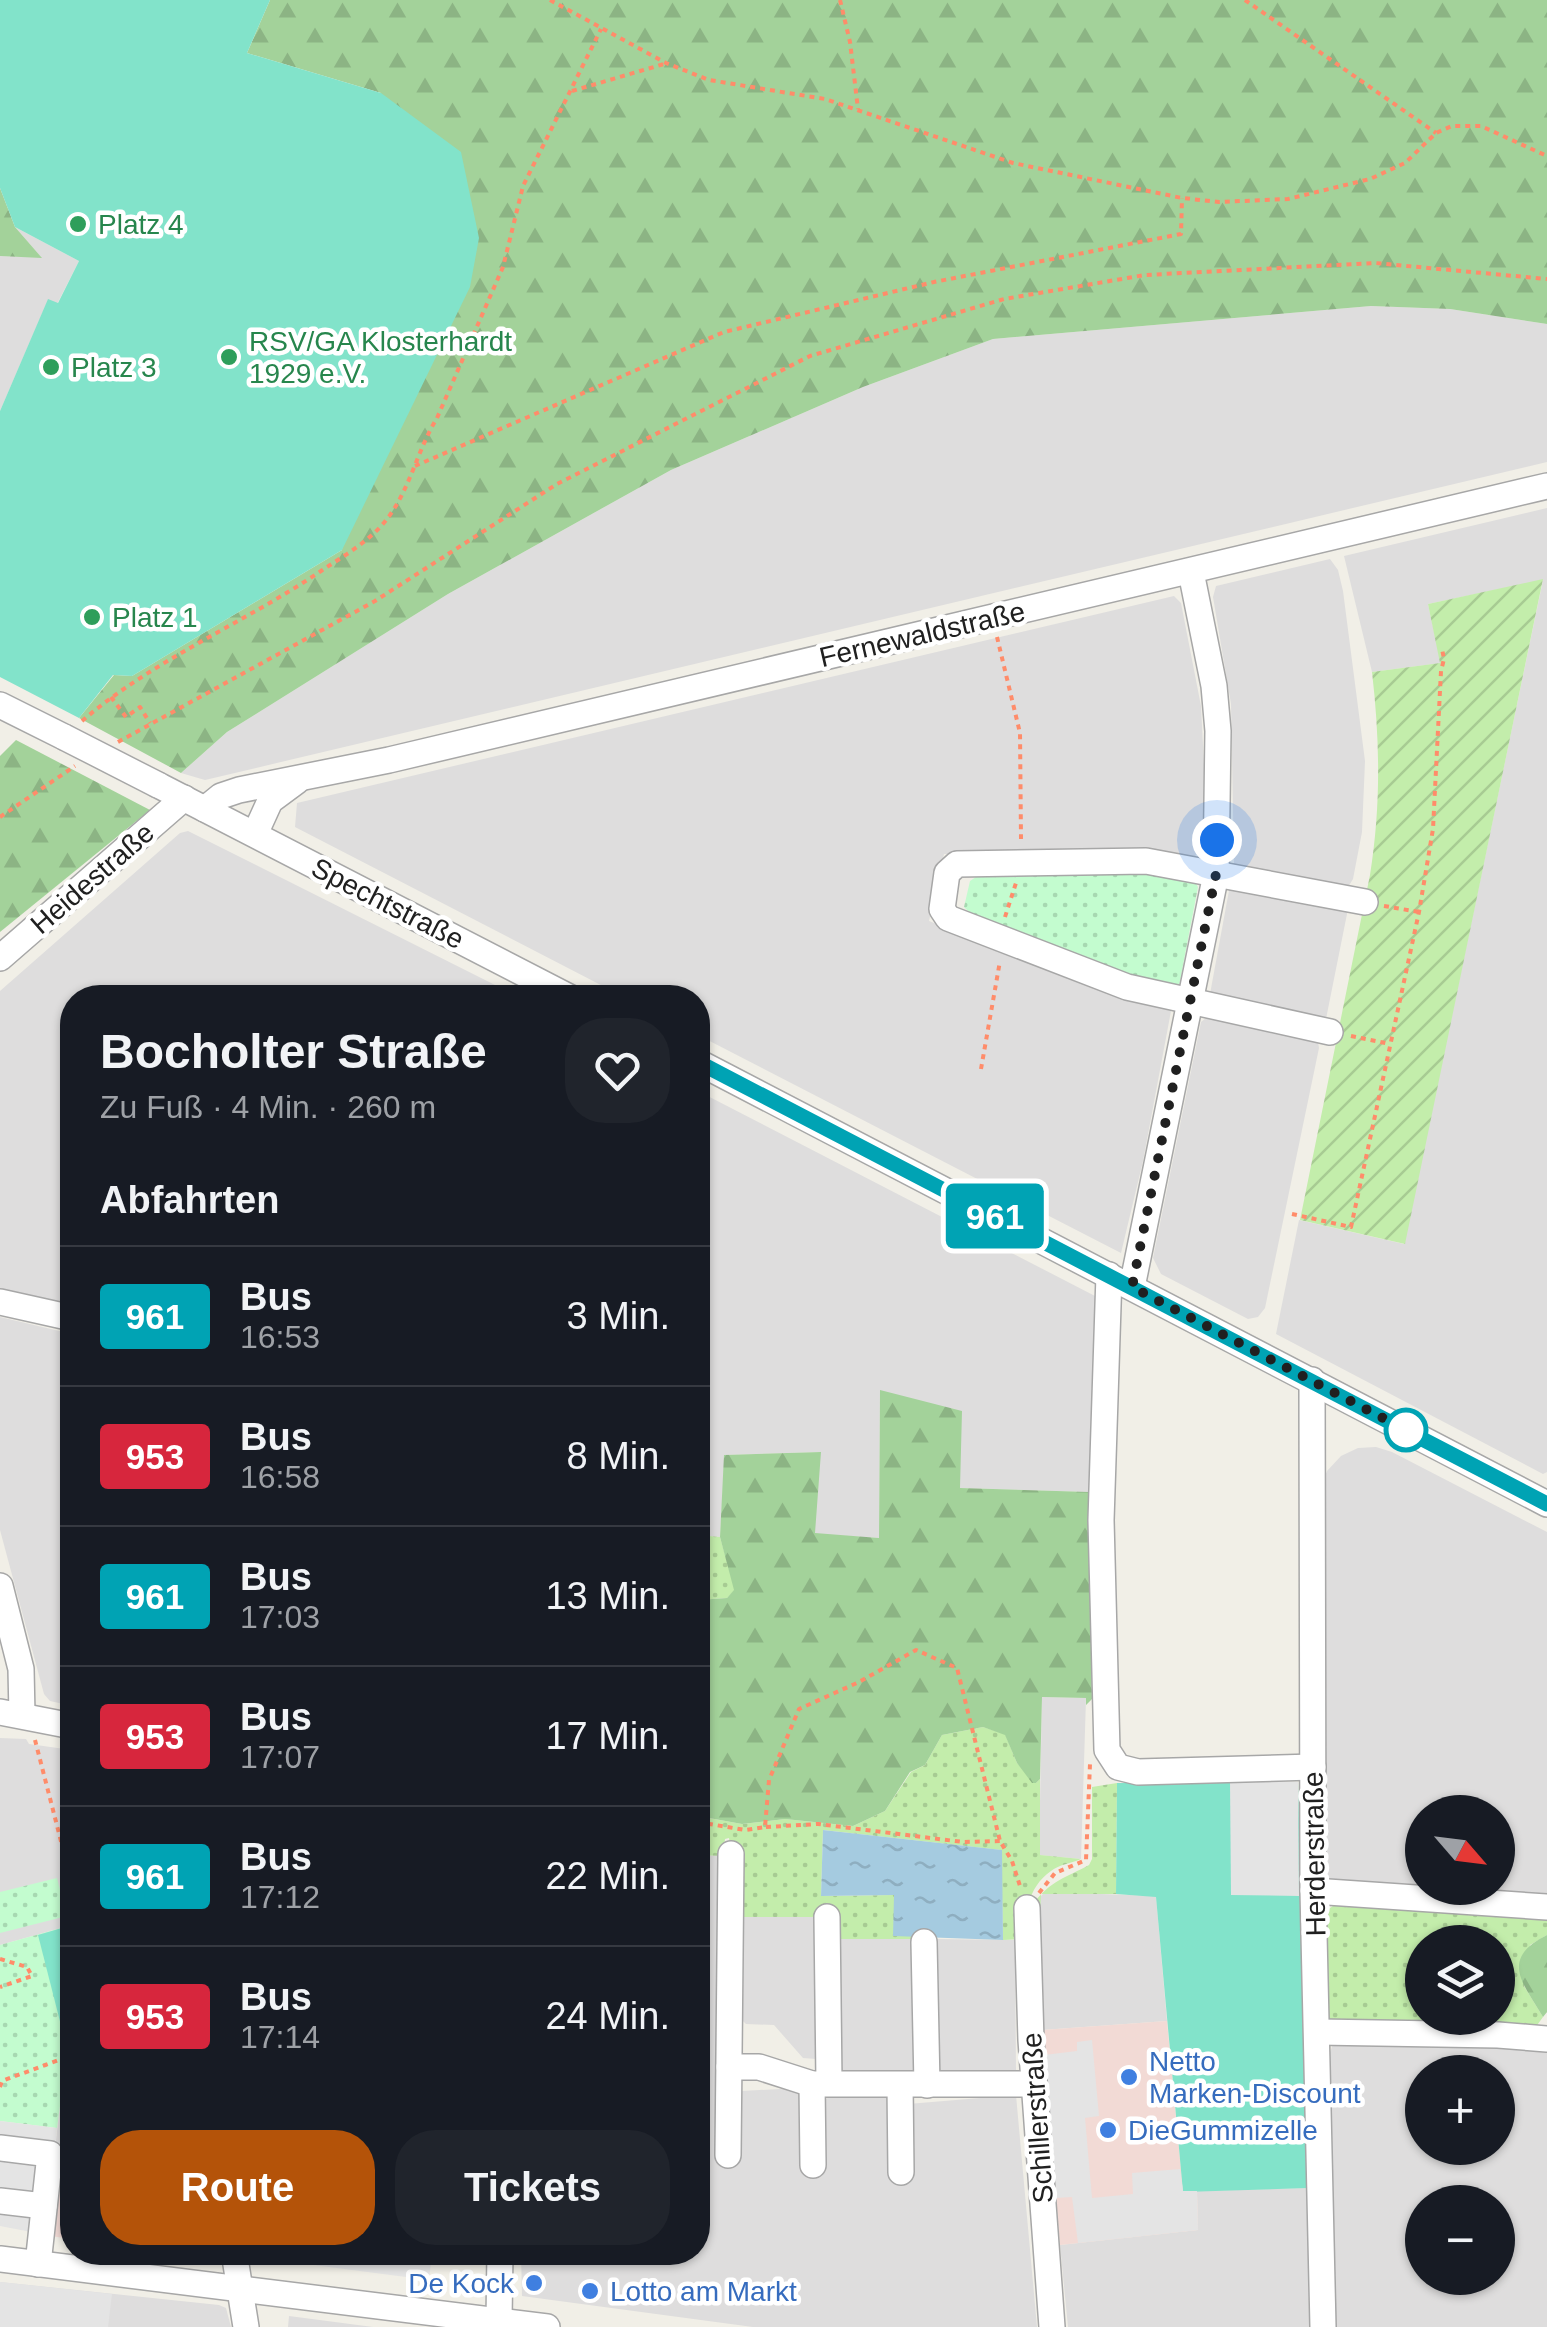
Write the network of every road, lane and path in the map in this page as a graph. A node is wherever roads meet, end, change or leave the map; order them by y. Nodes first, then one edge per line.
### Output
1 (550, 0) edge
2 (840, 0) edge
3 (1245, 0) edge
4 (600, 28) junction
5 (666, 63) junction
6 (572, 91) junction
7 (858, 111) junction
8 (1436, 133) junction
9 (1547, 156) edge
10 (1182, 198) junction
11 (1547, 279) edge
12 (413, 467) junction
13 (1547, 486) edge
14 (1191, 572) junction
15 (1442, 649) dead end
16 (110, 696) junction
17 (0, 705) edge
18 (150, 723) junction
19 (64, 737) junction
20 (106, 748) dead end
21 (76, 766) dead end
22 (298, 781) junction
23 (195, 803) junction
24 (0, 817) edge
25 (255, 834) junction
26 (1216, 874) junction
27 (1365, 902) joint
28 (1419, 912) junction
29 (0, 958) edge
30 (546, 985) edge
31 (1189, 1000) junction
32 (1330, 1032) joint
33 (1390, 1044) junction
34 (710, 1068) edge
35 (1292, 1214) dead end
36 (1109, 1275) junction
37 (1132, 1287) junction
38 (0, 1302) edge
39 (60, 1315) edge
40 (1312, 1380) junction
41 (1547, 1504) edge
42 (0, 1586) edge
43 (17, 1714) edge
44 (60, 1723) edge
45 (1090, 1762) dead end
46 (1313, 1767) junction
47 (710, 1825) edge
48 (764, 1827) junction
49 (1000, 1841) junction
50 (60, 1847) edge
51 (731, 1854) dead end
52 (1313, 1891) junction
53 (1547, 1907) edge
54 (1028, 1908) junction
55 (827, 1918) dead end
56 (924, 1942) dead end
57 (0, 1960) edge
58 (0, 1987) edge
59 (1318, 2032) junction
60 (1547, 2039) edge
61 (60, 2059) edge
62 (729, 2067) junction
63 (821, 2083) junction
64 (1034, 2084) junction
65 (900, 2085) junction
66 (928, 2085) junction
67 (0, 2087) edge
68 (0, 2148) edge
69 (728, 2155) dead end
70 (813, 2165) dead end
71 (900, 2172) dead end
72 (0, 2200) edge
73 (44, 2206) junction
74 (0, 2259) edge
75 (38, 2264) junction
76 (235, 2265) edge
77 (500, 2265) edge
78 (237, 2289) junction
79 (499, 2320) junction
80 (246, 2327) edge
81 (548, 2327) edge
82 (1052, 2327) edge
83 (1323, 2327) edge

1 - 4 path
2 - 7 path
3 - 8 path
4 - 5 path
4 - 6 path
5 - 6 path
5 - 7 path
6 - 12 path
7 - 10 path
8 - 9 path
8 - 10 path
10 - 12 path
11 - 18 path
12 - 16 path
13 - 14 street, Fernewaldstraße
14 - 22 street, Fernewaldstraße
14 - 26 street
15 - 28 path
16 - 18 path
16 - 19 path
17 - 19 street, Spechtstraße
18 - 20 path
19 - 23 street, Spechtstraße, bridge
21 - 24 path
22 - 23 street, Fernewaldstraße
22 - 25 street
23 - 25 street, Spechtstraße
23 - 29 street, Heidestraße
25 - 30 street, Spechtstraße
26 - 27 street
26 - 31 street
26 - 31 street
27 - 28 path
28 - 33 path
31 - 32 street
31 - 37 street
32 - 33 path
33 - 35 path
34 - 36 street
36 - 37 street
36 - 46 street
37 - 40 street
38 - 39 street
40 - 41 street
40 - 46 street, Herderstraße
42 - 43 street
43 - 44 street
43 - 50 path
45 - 54 path
46 - 52 street, Herderstraße
47 - 48 path
48 - 49 path
48 - 49 path
49 - 54 path
51 - 62 street
52 - 53 street
52 - 59 street, Herderstraße
54 - 64 street, Schillerstraße
55 - 63 street
56 - 66 street
57 - 58 path
59 - 60 street
59 - 83 street, Herderstraße
61 - 67 path
62 - 63 street
62 - 69 street
63 - 65 street
63 - 70 street
64 - 66 street
64 - 82 street, Schillerstraße
65 - 66 street
65 - 71 street
68 - 73 street
72 - 73 street
73 - 75 street
74 - 75 street
75 - 78 street
76 - 78 street
77 - 79 street
78 - 79 street
78 - 80 street
79 - 81 street

